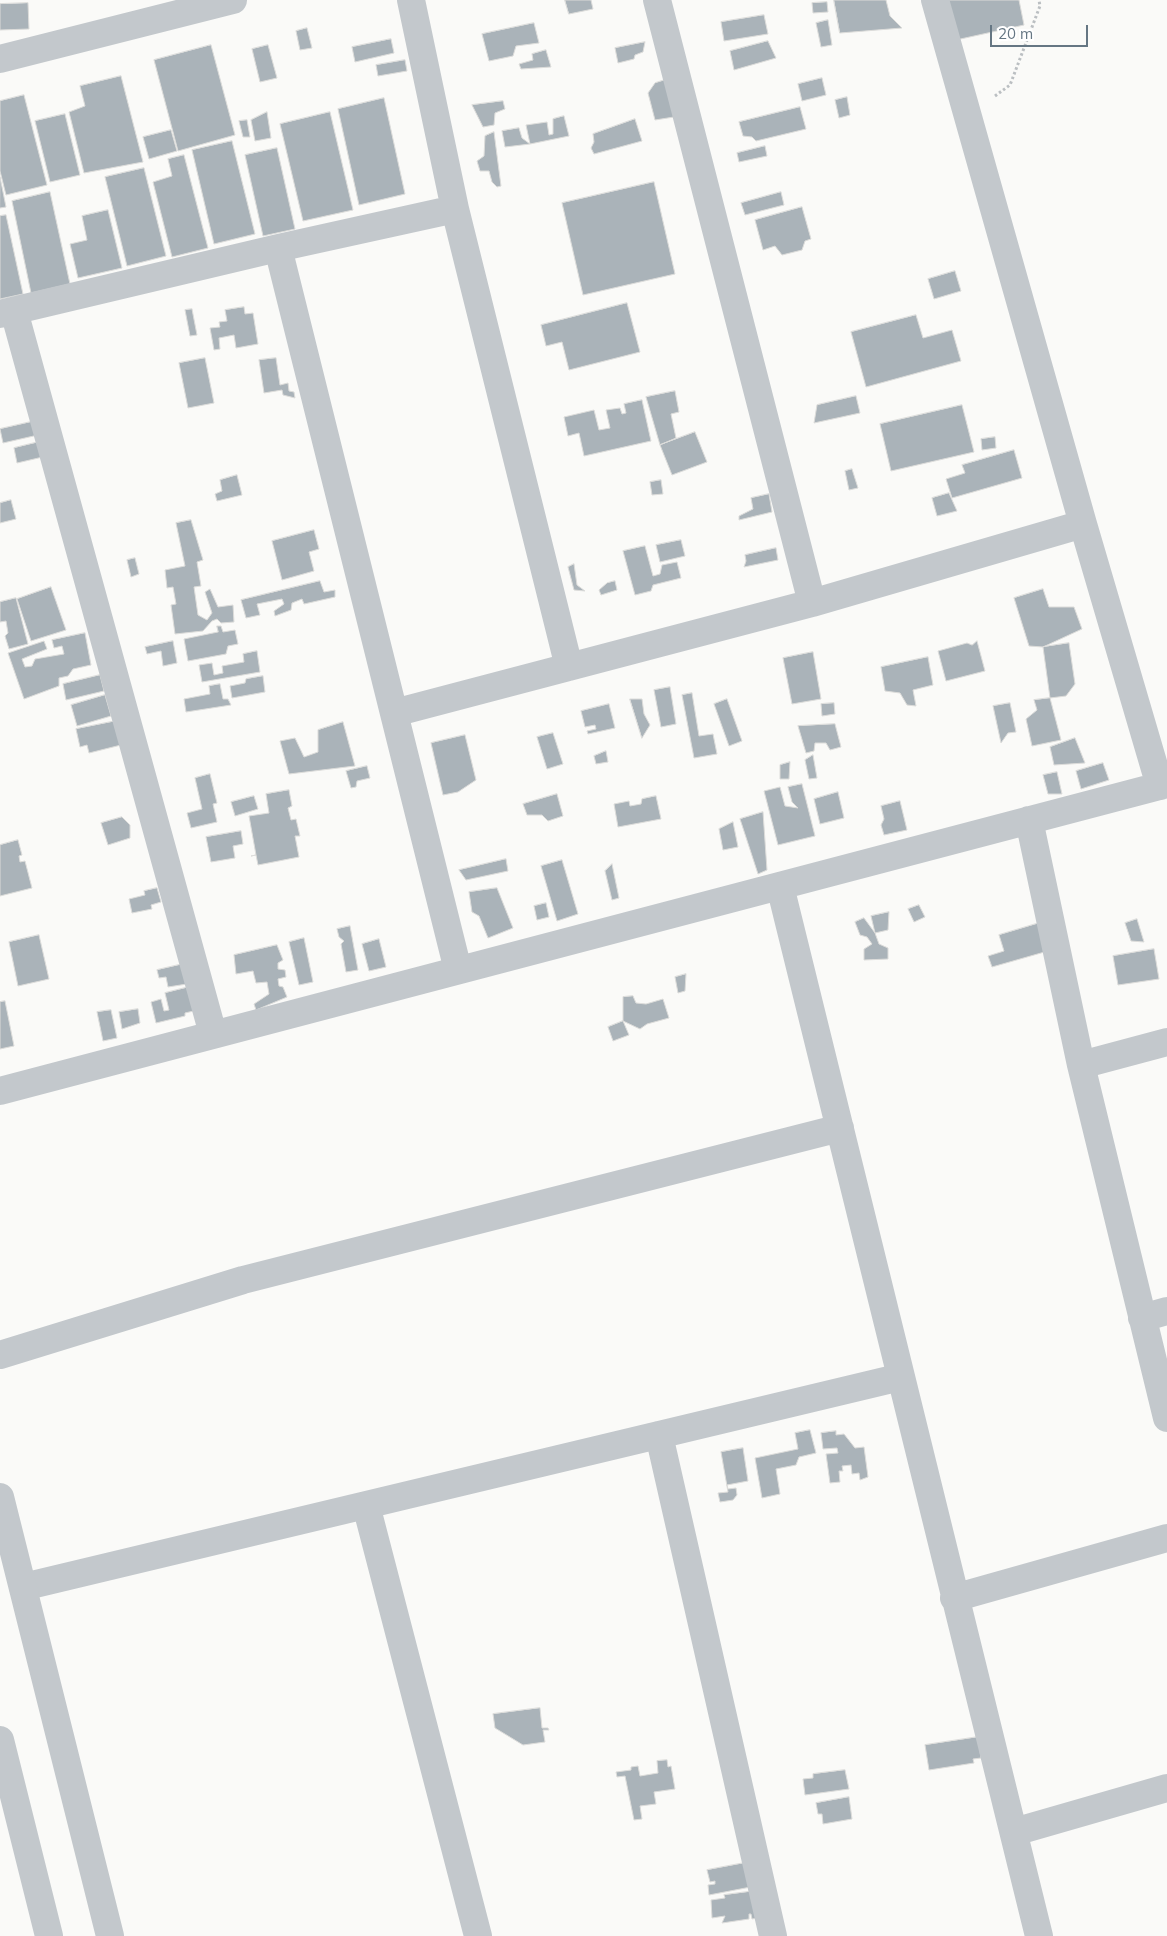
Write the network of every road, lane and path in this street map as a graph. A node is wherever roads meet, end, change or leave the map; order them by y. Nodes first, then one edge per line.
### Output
1 (233, 0) edge
2 (410, 0) edge
3 (657, 0) edge
4 (936, 0) edge
5 (1039, 0) edge
6 (200, 4) edge
7 (0, 58) edge
8 (968, 116) junction
9 (455, 209) junction
10 (278, 248) junction
11 (7, 313) edge
12 (1083, 524) junction
13 (812, 603) junction
14 (569, 667) junction
15 (394, 713) junction
16 (1164, 785) edge
17 (1029, 820) junction
18 (780, 886) junction
19 (458, 970) junction
20 (213, 1034) junction
21 (1167, 1042) edge
22 (1081, 1065) junction
23 (0, 1091) edge
24 (840, 1128) junction
25 (1155, 1315) edge
26 (0, 1355) edge
27 (901, 1377) junction
28 (1167, 1418) edge
29 (659, 1435) junction
30 (0, 1497) edge
31 (366, 1505) junction
32 (1167, 1538) edge
33 (23, 1587) junction
34 (954, 1598) junction
35 (0, 1740) edge
36 (1167, 1788) edge
37 (1014, 1832) junction
38 (49, 1936) edge
39 (110, 1936) edge
40 (478, 1936) edge
41 (773, 1936) edge
42 (1040, 1936) edge

1 - 6 street
2 - 9 street
3 - 13 street
4 - 8 street
5 - 8 path
6 - 7 street
8 - 12 street
9 - 10 street
9 - 14 street
10 - 11 street
10 - 15 street
11 - 20 street
12 - 13 street
12 - 16 street
13 - 14 street
14 - 15 street
15 - 19 street
16 - 17 street
17 - 18 street
17 - 22 street
18 - 19 street
18 - 24 street
19 - 20 street
20 - 23 street
21 - 22 street
22 - 25 street
24 - 26 street
24 - 27 street
25 - 28 street
27 - 29 street
27 - 34 street
29 - 31 street
29 - 41 street
30 - 33 street
31 - 33 street
31 - 40 street
32 - 34 street
33 - 39 street
34 - 37 street
35 - 38 street
36 - 37 street
37 - 42 street

